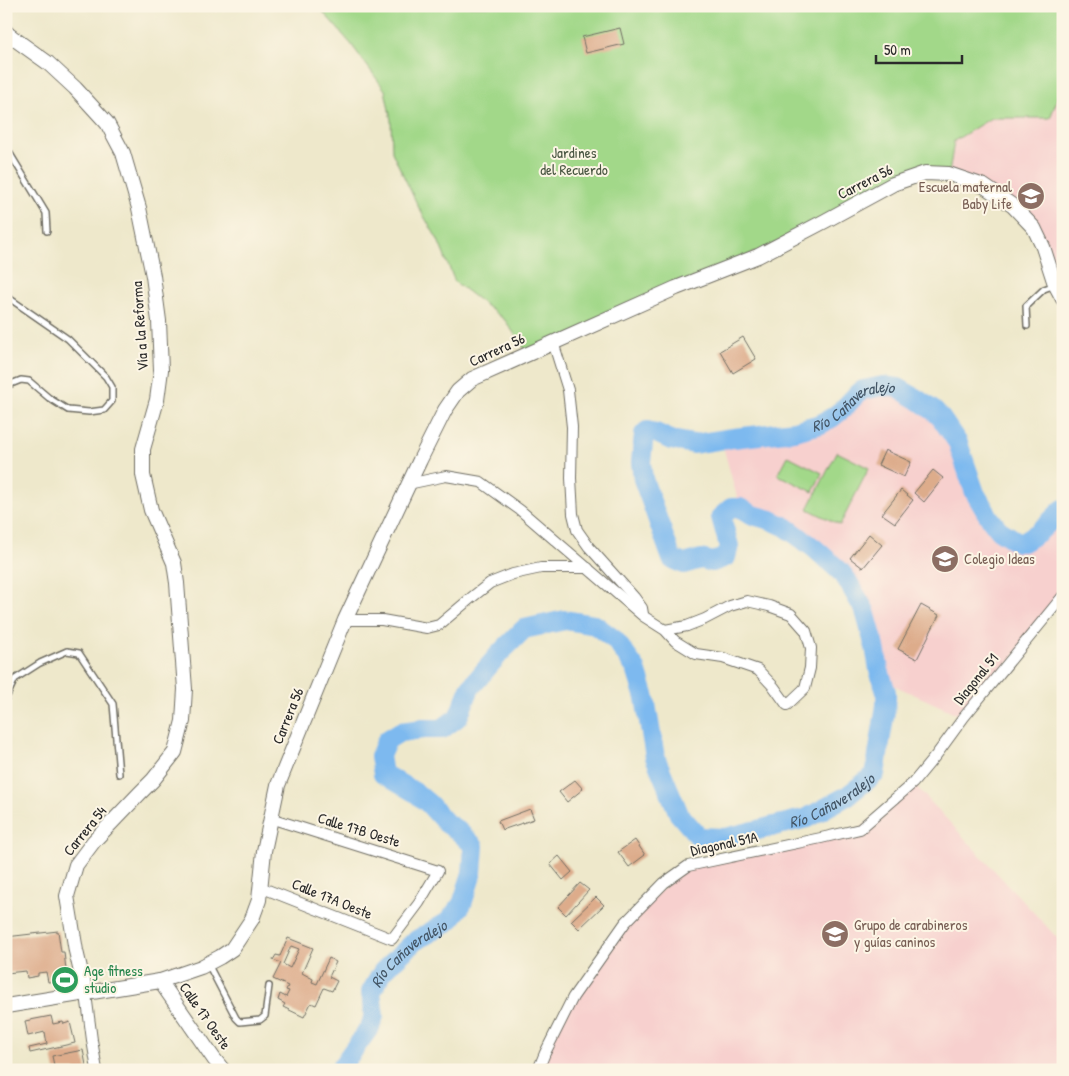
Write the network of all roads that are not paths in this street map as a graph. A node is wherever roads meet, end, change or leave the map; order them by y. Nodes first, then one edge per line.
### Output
1 (6, 32) edge
2 (6, 147) edge
3 (48, 231) dead end
4 (1055, 284) junction
5 (6, 296) edge
6 (1063, 299) edge
7 (1027, 326) dead end
8 (553, 342) junction
9 (6, 386) edge
10 (408, 484) junction
11 (588, 568) junction
12 (1063, 596) edge
13 (643, 616) junction
14 (345, 620) junction
15 (665, 630) junction
16 (6, 698) edge
17 (183, 721) joint
18 (120, 774) dead end
19 (913, 783) joint
20 (270, 818) junction
21 (260, 887) junction
22 (392, 939) joint
23 (204, 966) junction
24 (160, 981) junction
25 (269, 986) dead end
26 (86, 994) junction
27 (6, 1006) edge
28 (97, 1070) edge
29 (223, 1070) edge
30 (538, 1070) edge

1 - 17 street, Vía a la Reforma
2 - 3 lane
4 - 6 street, Carrera 56
4 - 7 lane
4 - 8 street, Carrera 56
5 - 9 lane
8 - 10 street, Carrera 56
8 - 13 street
10 - 11 street
10 - 14 street, Carrera 56
11 - 13 street
11 - 14 street
12 - 19 street, Diagonal 51
13 - 15 street
14 - 20 street, Carrera 56
15 - 15 street
16 - 18 lane
17 - 26 street, Carrera 54
19 - 30 street, Diagonal 51A
20 - 21 street, Carrera 56
20 - 22 street, Calle 17B Oeste
21 - 22 street, Calle 17A Oeste
21 - 23 street, Carrera 56
23 - 24 street, Carrera 56
23 - 25 lane
24 - 26 street, Carrera 56
24 - 29 street, Calle 17 Oeste
26 - 27 street, Carrera 56
26 - 28 street, Carrera 54

